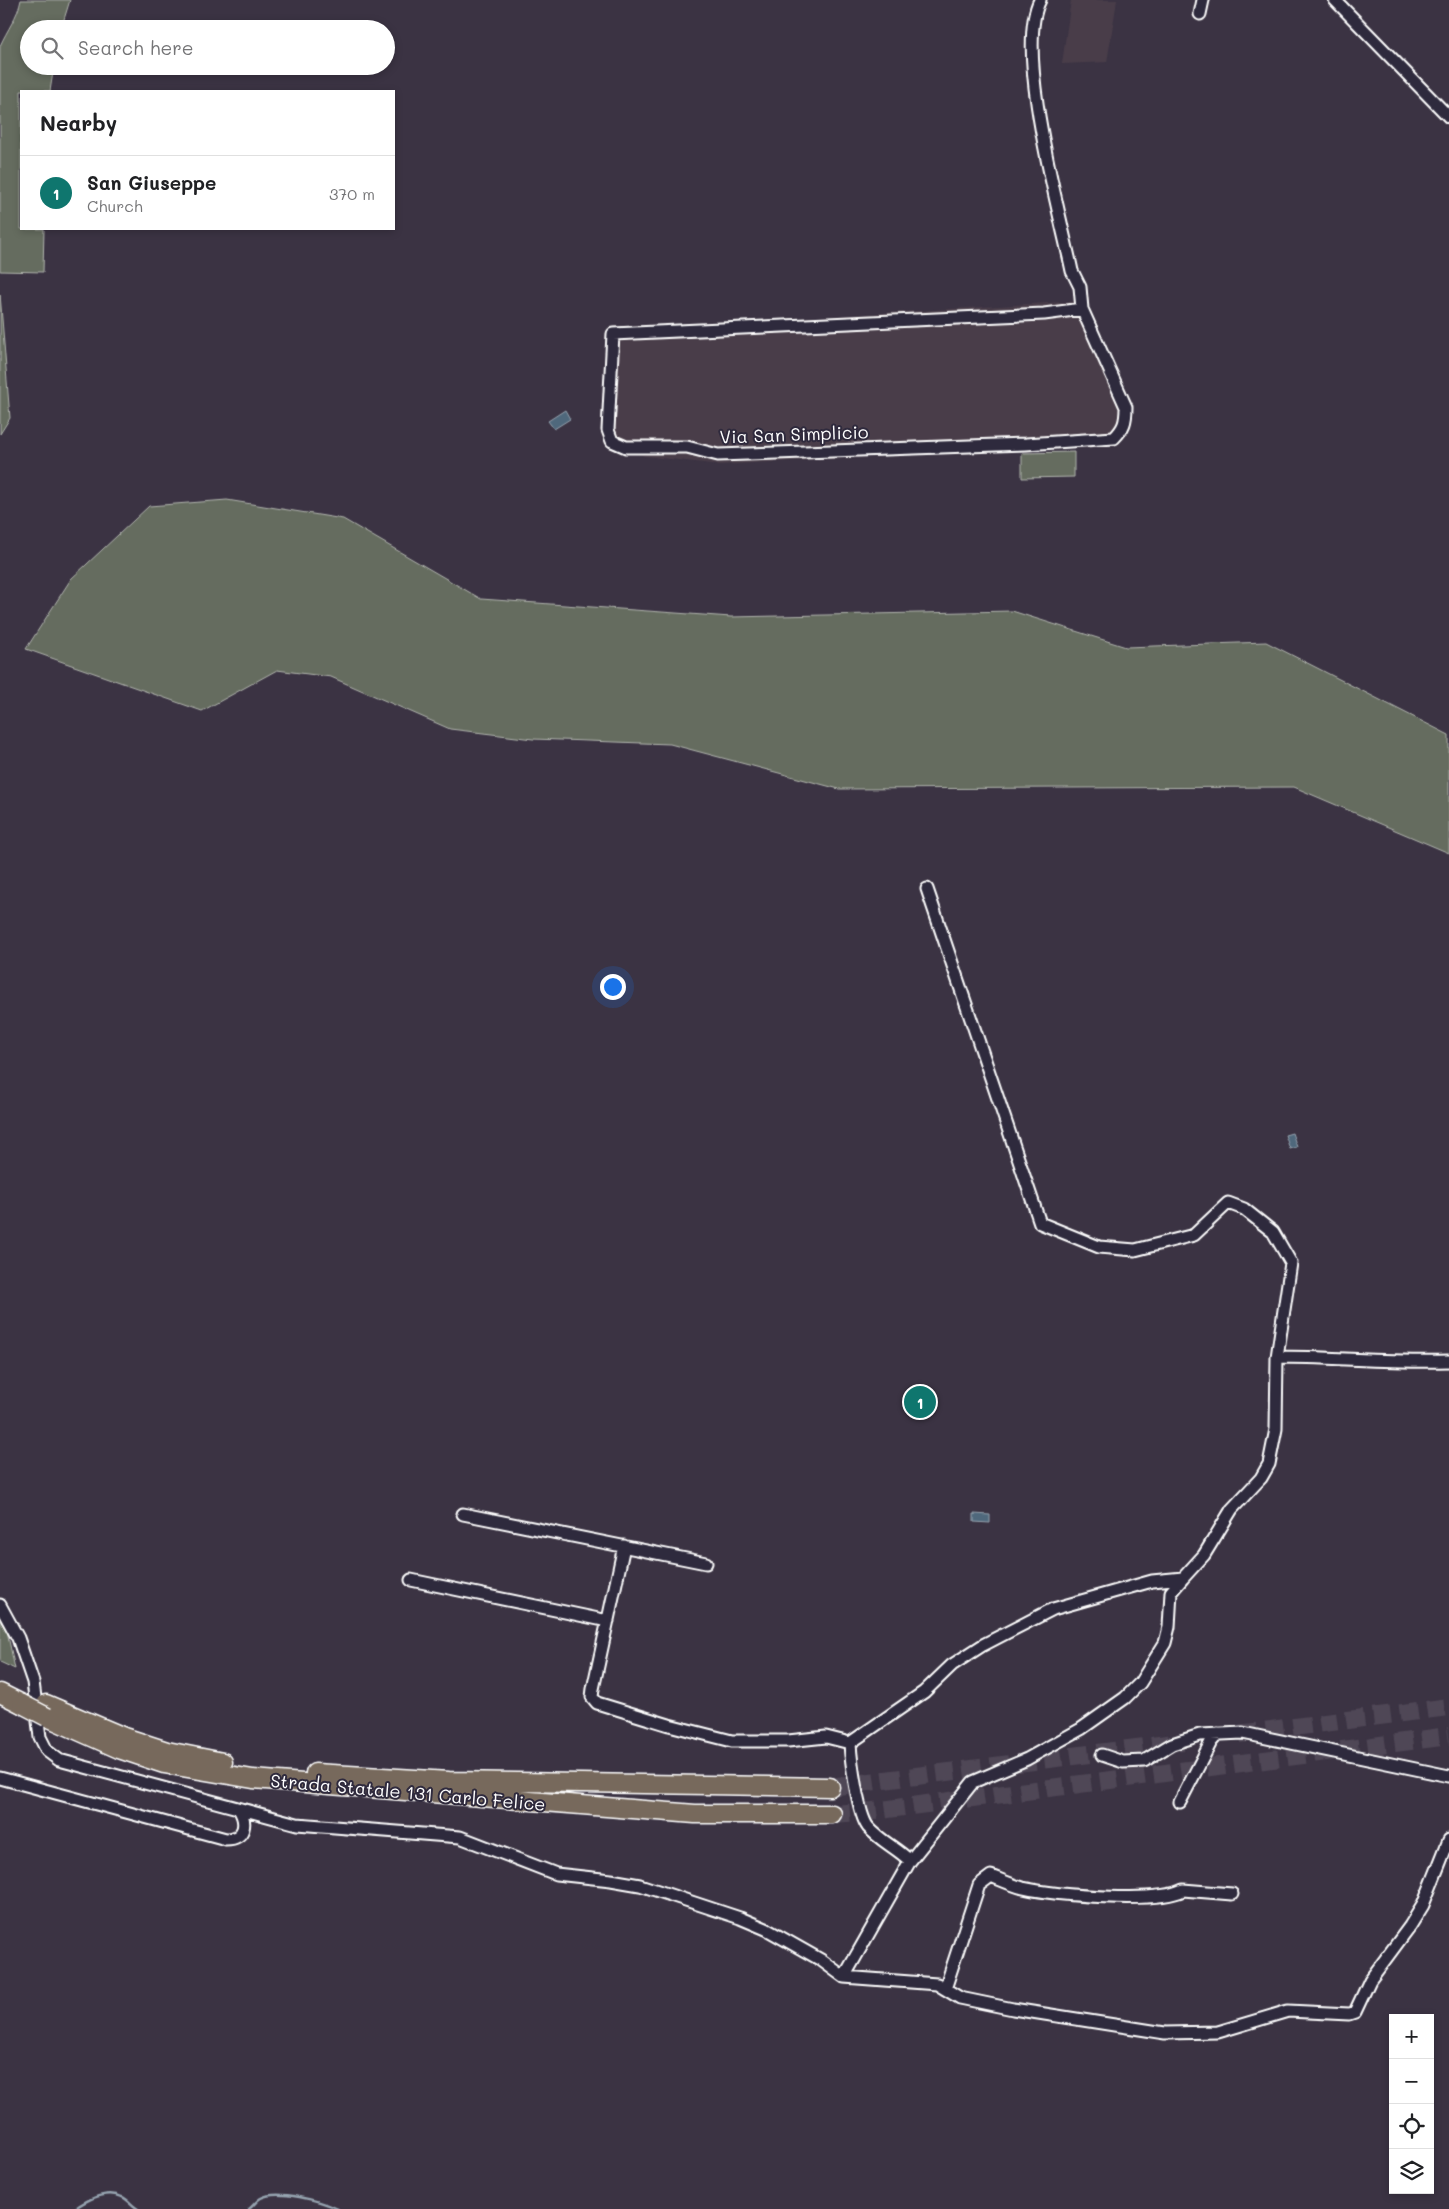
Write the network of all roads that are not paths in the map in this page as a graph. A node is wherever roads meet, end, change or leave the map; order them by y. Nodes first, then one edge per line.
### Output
1 (1040, 0) edge
2 (1203, 0) edge
3 (1335, 0) edge
4 (1200, 14) dead end
5 (1449, 117) edge
6 (1082, 309) junction
7 (927, 890) dead end
8 (1277, 1357) junction
9 (1449, 1361) edge
10 (463, 1514) dead end
11 (624, 1546) junction
12 (706, 1563) dead end
13 (1183, 1578) junction
14 (412, 1580) dead end
15 (0, 1605) edge
16 (608, 1621) junction
17 (0, 1681) edge
18 (0, 1693) edge
19 (22, 1698) junction
20 (47, 1710) junction
21 (1218, 1734) junction
22 (850, 1743) junction
23 (1102, 1755) dead end
24 (292, 1772) junction
25 (1449, 1776) edge
26 (0, 1778) edge
27 (308, 1784) junction
28 (830, 1787) tunnel mouth
29 (1180, 1802) dead end
30 (238, 1809) junction
31 (832, 1814) tunnel mouth
32 (1449, 1840) edge
33 (910, 1861) junction
34 (1232, 1894) dead end
35 (844, 1978) junction
36 (945, 1989) junction

1 - 6 street, Via San Simplicio
2 - 4 street
3 - 5 street
6 - 6 street, Via San Simplicio
7 - 8 street
8 - 9 street
8 - 13 street
10 - 11 street
11 - 12 street
11 - 16 street
13 - 22 street
13 - 33 street
14 - 16 street
15 - 30 street
16 - 22 street
17 - 19 highway, Strada Statale 131 Carlo Felice
18 - 19 highway, Strada Statale 131 Carlo Felice
19 - 20 highway, Strada Statale 131 Carlo Felice, bridge
20 - 24 highway, Strada Statale 131 Carlo Felice
20 - 27 highway, Strada Statale 131 Carlo Felice
21 - 23 street
21 - 25 street
21 - 29 street
22 - 33 street
24 - 27 highway
24 - 28 highway, Strada Statale 131 Carlo Felice
26 - 30 street
27 - 31 highway, Strada Statale 131 Carlo Felice
30 - 35 street
32 - 36 street
33 - 35 street
34 - 36 street
35 - 36 street

